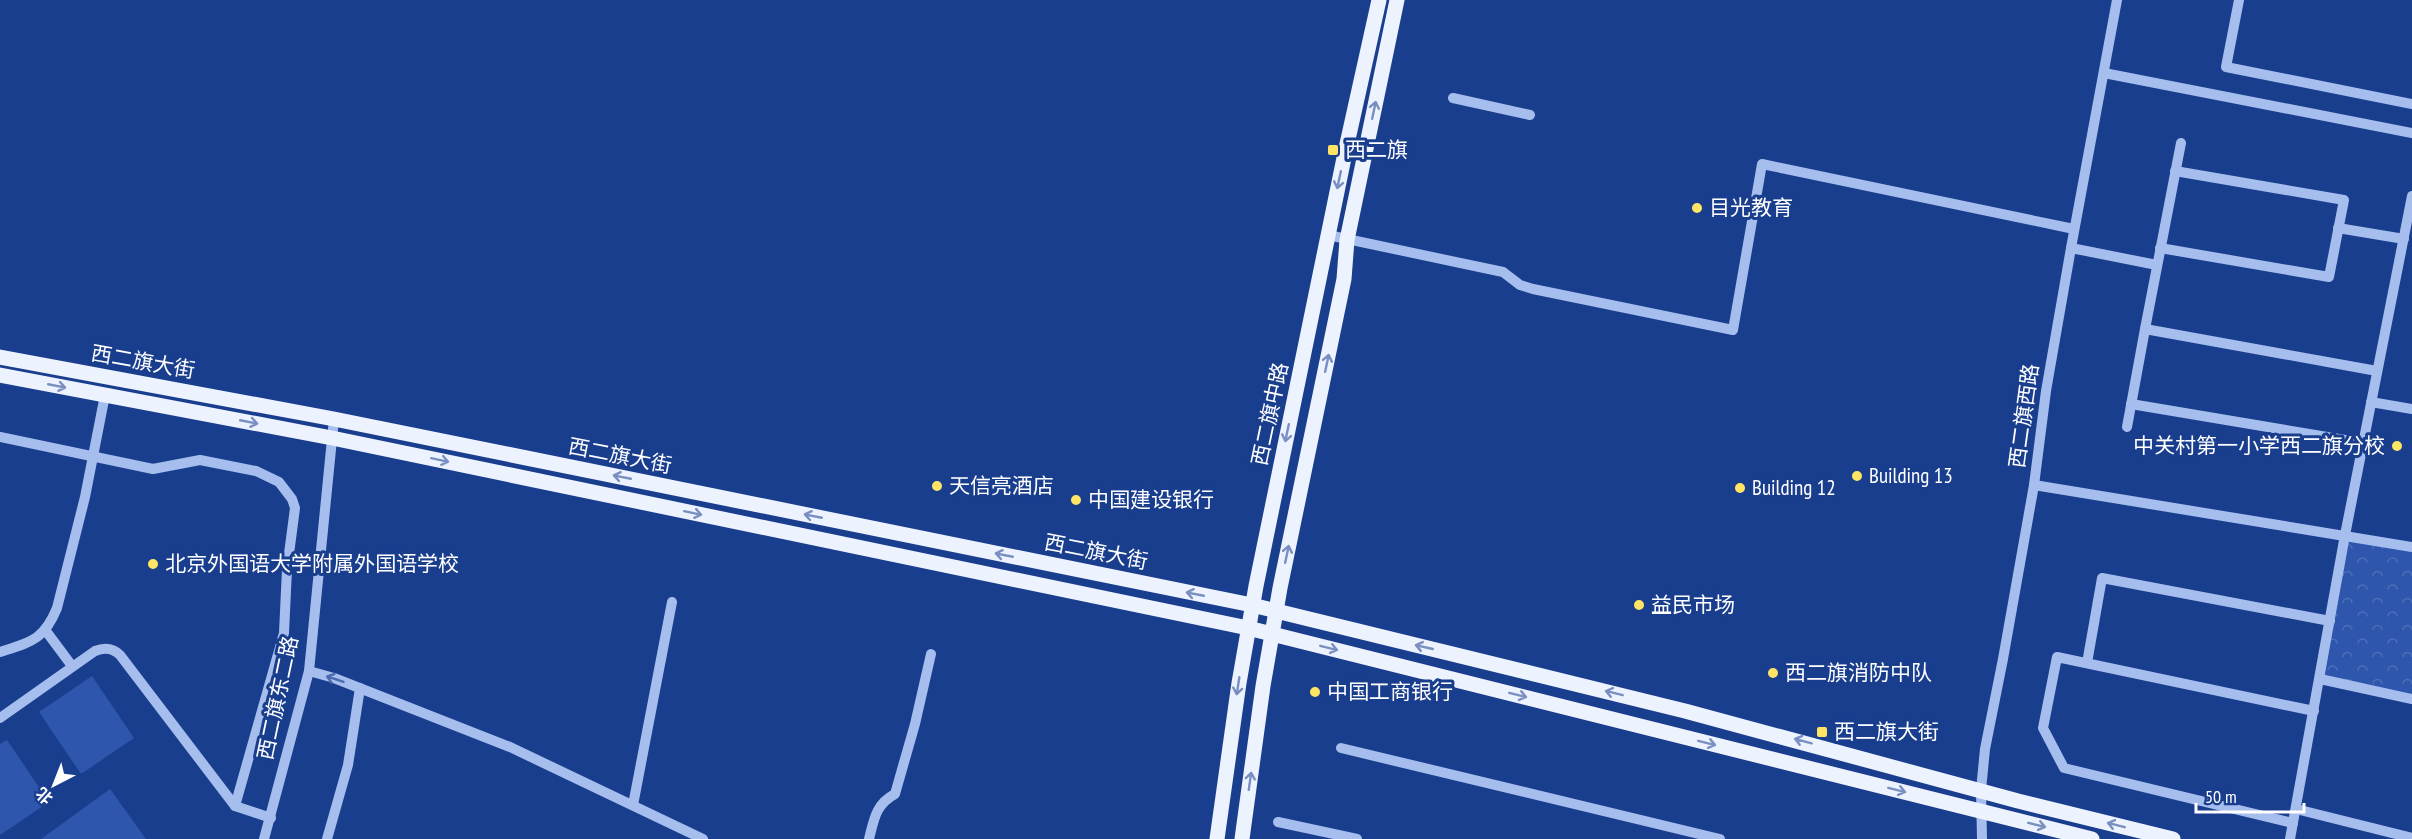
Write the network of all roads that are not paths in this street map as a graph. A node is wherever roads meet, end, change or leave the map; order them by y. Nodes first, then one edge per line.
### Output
1 (1378, 0) edge
2 (1397, 0) edge
3 (2118, 0) edge
4 (2239, 0) edge
5 (2103, 73) junction
6 (1453, 98) dead end
7 (2412, 104) edge
8 (1530, 115) dead end
9 (2412, 133) edge
10 (2181, 143) dead end
11 (2175, 171) junction
12 (2412, 196) edge
13 (2410, 214) edge
14 (2338, 228) junction
15 (2074, 229) junction
16 (1328, 235) junction
17 (2404, 239) junction
18 (1347, 240) junction
19 (2160, 248) junction
20 (2071, 249) junction
21 (2157, 266) junction
22 (2145, 329) junction
23 (0, 357) edge
24 (2377, 371) junction
25 (0, 375) edge
26 (105, 395) junction
27 (2371, 402) junction
28 (2131, 404) junction
29 (2412, 409) edge
30 (334, 419) junction
31 (2127, 428) dead end
32 (0, 437) edge
33 (332, 438) junction
34 (2363, 443) junction
35 (94, 456) junction
36 (2034, 485) junction
37 (2345, 535) junction
38 (2412, 547) edge
39 (672, 602) dead end
40 (1252, 605) junction
41 (1276, 612) junction
42 (2330, 621) junction
43 (1248, 628) junction
44 (46, 631) junction
45 (1272, 634) junction
46 (0, 652) edge
47 (931, 654) dead end
48 (2087, 663) junction
49 (72, 666) junction
50 (309, 671) junction
51 (2320, 679) junction
52 (360, 688) junction
53 (2412, 699) edge
54 (2314, 711) junction
55 (1, 716) edge
56 (1341, 748) dead end
57 (1981, 790) junction
58 (633, 805) junction
59 (235, 806) junction
60 (2296, 809) junction
61 (1981, 811) junction
62 (271, 818) junction
63 (1278, 822) dead end
64 (2294, 823) junction
65 (2412, 837) edge
66 (264, 839) edge
67 (327, 839) edge
68 (703, 839) edge
69 (869, 839) edge
70 (1217, 839) edge
71 (1242, 839) edge
72 (1357, 839) edge
73 (1720, 839) edge
74 (1982, 839) edge
75 (2092, 839) edge
76 (2173, 839) edge
77 (2290, 839) edge

1 -> 16 main road, 西二旗中路
18 -> 2 main road
3 - 5 street, 西二旗西路
4 - 7 street
5 - 9 street
5 - 15 street, 西二旗西路
6 - 8 street
10 - 11 street
11 - 14 street
11 - 19 street
12 - 13 street
13 - 17 street
14 - 17 street
14 - 19 street
15 - 18 street
15 - 20 street, 西二旗西路
16 - 18 street
16 -> 40 main road, 西二旗中路
17 - 24 street
41 -> 18 main road
19 - 21 street
20 - 21 street
20 - 36 street, 西二旗西路
21 - 22 street
22 - 24 street
22 - 28 street
23 - 30 main road, 西二旗大街
24 - 27 street
25 -> 26 main road, 西二旗大街
26 -> 33 main road, 西二旗大街
26 - 35 street
27 - 29 street
27 - 34 street
28 - 31 street
28 - 34 street
30 - 33 street, 西二旗东二路
40 -> 30 main road, 西二旗大街
32 - 35 street
33 -> 43 main road, 西二旗大街
33 - 50 street, 西二旗东二路
34 - 37 street
35 - 44 street
35 - 59 street
36 - 37 street
36 - 57 street, 西二旗西路
37 - 38 street
37 - 42 street
39 - 58 street
40 - 41 main road, 西二旗大街
40 - 43 main road, 西二旗中路
41 - 45 main road
57 -> 41 main road, 西二旗大街
42 - 48 street
42 - 51 street
43 - 45 main road, 西二旗大街
43 -> 70 main road, 西二旗中路
44 - 46 street
44 - 49 street
45 -> 61 main road, 西二旗大街
71 -> 45 main road
47 - 69 street
48 - 54 street
48 - 64 street
49 - 55 street
49 - 59 street
52 -> 50 street
50 - 62 street, 西二旗东二路
51 - 53 street
51 - 54 street
52 - 58 street
52 - 67 street
54 - 60 street
56 - 73 street
57 - 61 street, 西二旗西路
76 -> 57 main road, 西二旗大街
58 - 68 street
59 - 62 street
60 - 64 street
60 - 65 street
61 - 74 street, 西二旗西路
61 -> 75 main road, 西二旗大街
62 - 66 street, 西二旗东二路
63 - 72 street
64 - 77 street

